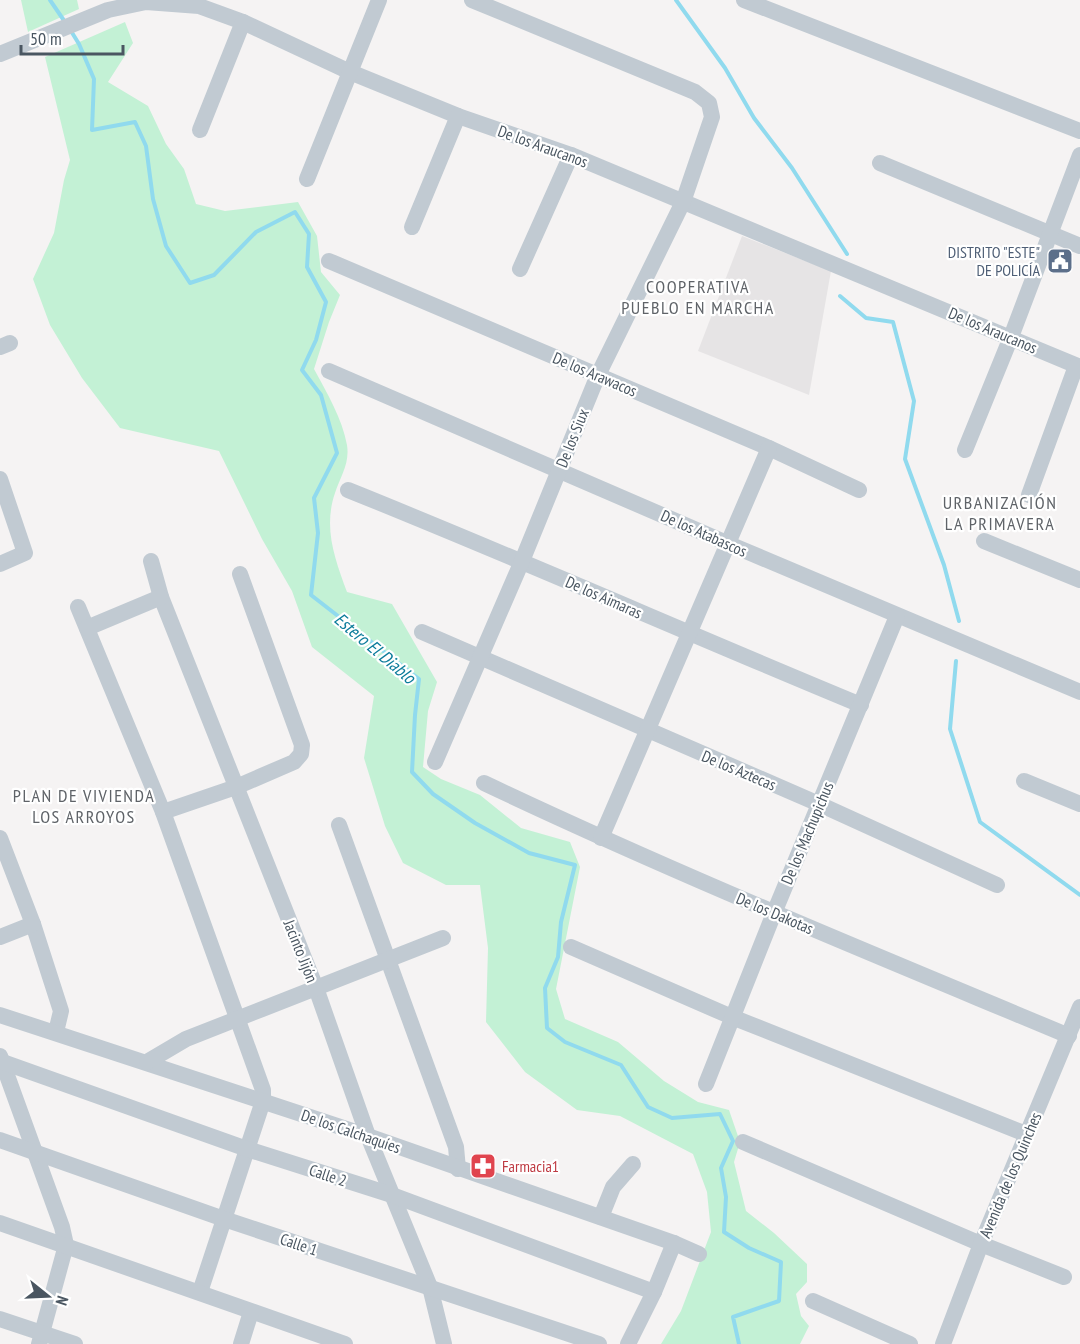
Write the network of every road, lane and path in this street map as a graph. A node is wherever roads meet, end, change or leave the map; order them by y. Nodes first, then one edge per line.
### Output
1 (379, 0) edge
2 (472, 0) edge
3 (744, 0) edge
4 (763, 4) edge
5 (243, 22) junction
6 (0, 54) edge
7 (350, 72) junction
8 (458, 116) junction
9 (200, 130) dead end
10 (1080, 130) edge
11 (571, 155) junction
12 (1080, 155) edge
13 (880, 163) dead end
14 (307, 179) dead end
15 (683, 202) junction
16 (412, 227) dead end
17 (1050, 234) junction
18 (1080, 246) edge
19 (329, 261) dead end
20 (520, 269) dead end
21 (1011, 337) junction
22 (1078, 367) edge
23 (329, 371) dead end
24 (598, 375) junction
25 (769, 448) junction
26 (965, 450) dead end
27 (560, 469) junction
28 (0, 479) edge
29 (348, 490) dead end
30 (859, 490) dead end
31 (1029, 495) dead end
32 (984, 541) dead end
33 (729, 544) junction
34 (151, 561) dead end
35 (522, 561) junction
36 (0, 564) edge
37 (240, 573) dead end
38 (1080, 580) edge
39 (161, 597) junction
40 (78, 607) dead end
41 (897, 616) junction
42 (87, 628) junction
43 (422, 632) dead end
44 (690, 634) junction
45 (479, 658) junction
46 (1080, 692) edge
47 (861, 705) junction
48 (648, 730) junction
49 (435, 762) dead end
50 (1024, 781) dead end
51 (484, 783) dead end
52 (236, 787) junction
53 (819, 804) junction
54 (1080, 804) edge
55 (163, 812) junction
56 (339, 825) dead end
57 (0, 838) edge
58 (601, 838) junction
59 (997, 885) dead end
60 (774, 914) junction
61 (33, 924) junction
62 (0, 936) edge
63 (443, 938) dead end
64 (571, 947) dead end
65 (388, 960) junction
66 (316, 988) junction
67 (1079, 1011) edge
68 (0, 1015) edge
69 (732, 1017) junction
70 (237, 1019) junction
71 (56, 1032) junction
72 (1069, 1036) junction
73 (1, 1059) edge
74 (147, 1062) junction
75 (706, 1084) dead end
76 (263, 1101) junction
77 (1026, 1134) junction
78 (368, 1136) junction
79 (0, 1140) edge
80 (743, 1142) dead end
81 (247, 1149) junction
82 (35, 1152) junction
83 (633, 1164) dead end
84 (458, 1169) junction
85 (392, 1195) junction
86 (601, 1217) junction
87 (224, 1219) junction
88 (0, 1223) edge
89 (674, 1243) junction
90 (981, 1244) junction
91 (66, 1245) junction
92 (699, 1254) dead end
93 (1064, 1276) dead end
94 (430, 1287) junction
95 (200, 1292) junction
96 (654, 1292) junction
97 (813, 1301) dead end
98 (251, 1312) junction
99 (0, 1319) edge
100 (41, 1338) edge
101 (75, 1344) edge
102 (241, 1344) edge
103 (345, 1344) edge
104 (444, 1344) edge
105 (599, 1344) edge
106 (628, 1344) edge
107 (910, 1344) edge
108 (943, 1344) edge

1 - 7 street
2 - 15 street, De los Siux
3 - 4 street
4 - 10 street
5 - 6 street, De los Araucanos
5 - 7 street, De los Araucanos
5 - 9 street
7 - 8 street, De los Araucanos
7 - 14 street
8 - 11 street, De los Araucanos
8 - 16 street
11 - 15 street, De los Araucanos
11 - 20 street
12 - 17 street
13 - 17 street
15 - 21 street, De los Araucanos
15 - 24 street, De los Siux
17 - 18 street
17 - 21 street
19 - 24 street, De los Arawacos
21 - 22 street, De los Araucanos
21 - 26 street
22 - 31 street
23 - 27 street, De los Atabascos
24 - 25 street, De los Arawacos
24 - 27 street, De los Siux
25 - 30 street, De los Arawacos
25 - 33 street
27 - 33 street, De los Atabascos
27 - 35 street, De los Siux
28 - 36 street
29 - 35 street, De los Aimaras
32 - 38 street
33 - 41 street, De los Atabascos
33 - 44 street
34 - 39 street, Jacinto Jijón
35 - 44 street, De los Aimaras
35 - 45 street, De los Siux
37 - 52 street
39 - 42 street
39 - 52 street, Jacinto Jijón
40 - 42 street
41 - 46 street, De los Atabascos
41 - 47 street, De los Machupichus
42 - 55 street
43 - 45 street, De los Aztecas
44 - 47 street, De los Aimaras
44 - 48 street
45 - 48 street, De los Aztecas
45 - 49 street, De los Siux
47 - 53 street, De los Machupichus
48 - 53 street, De los Aztecas
48 - 58 street
50 - 54 street
51 - 58 street, De los Dakotas
52 - 55 street
52 - 66 street, Jacinto Jijón
53 - 59 street, De los Aztecas
53 - 60 street, De los Machupichus
55 - 70 street
56 - 65 street
57 - 61 street
58 - 60 street, De los Dakotas
60 - 69 street, De los Machupichus
60 - 72 street, De los Dakotas
61 - 62 street
61 - 71 street
63 - 65 street
64 - 69 street
65 - 66 street
65 - 84 street
66 - 70 street
66 - 78 street, Jacinto Jijón
67 - 72 street, Avenida de los Quinches
68 - 71 street, De los Calchaquíes
69 - 75 street, De los Machupichus
69 - 77 street
70 - 74 street
70 - 76 street
71 - 74 street, De los Calchaquíes
72 - 77 street, Avenida de los Quinches
73 - 81 street, Calle 2
73 - 82 street
74 - 76 street, De los Calchaquíes
76 - 78 street, De los Calchaquíes
76 - 81 street
77 - 90 street, Avenida de los Quinches
78 - 84 street, De los Calchaquíes
78 - 85 street, Jacinto Jijón
79 - 82 street, Calle 1
80 - 90 street
81 - 85 street, Calle 2
81 - 87 street
82 - 87 street, Calle 1
82 - 91 street
83 - 86 street
84 - 86 street, De los Calchaquíes
85 - 94 street, Jacinto Jijón
85 - 96 street, Calle 2
86 - 89 street, De los Calchaquíes
87 - 94 street, Calle 1
87 - 95 street
88 - 91 street
89 - 92 street, De los Calchaquíes
89 - 96 street
90 - 93 street
90 - 108 street, Avenida de los Quinches
91 - 95 street
91 - 100 street
94 - 104 street, Jacinto Jijón
94 - 105 street, Calle 1
95 - 98 street
96 - 106 street
97 - 107 street
98 - 102 street
98 - 103 street
99 - 100 street
100 - 101 street

